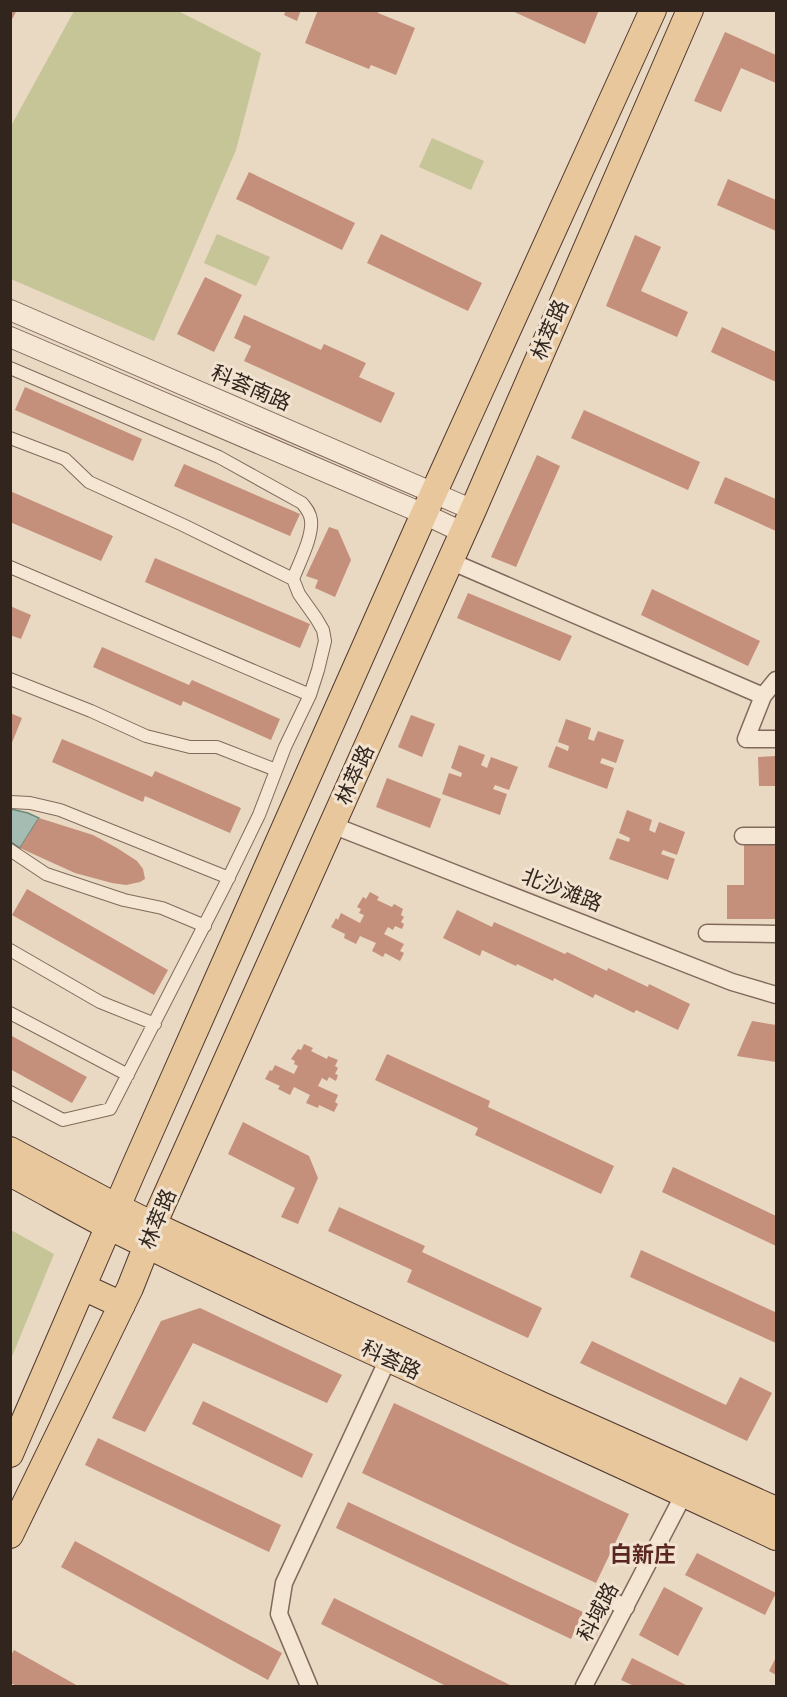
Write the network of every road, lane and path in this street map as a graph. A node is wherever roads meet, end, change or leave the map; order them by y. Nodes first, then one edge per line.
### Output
1 (653, 10) edge
2 (690, 10) edge
3 (10, 310) edge
4 (10, 337) edge
5 (10, 368) edge
6 (10, 438) edge
7 (456, 445) junction
8 (494, 462) junction
9 (429, 503) junction
10 (468, 521) junction
11 (450, 561) junction
12 (10, 567) edge
13 (292, 579) junction
14 (10, 679) edge
15 (777, 680) edge
16 (310, 695) junction
17 (763, 696) junction
18 (777, 739) edge
19 (276, 770) junction
20 (10, 802) edge
21 (333, 825) junction
22 (743, 836) dead end
23 (777, 836) edge
24 (10, 850) edge
25 (228, 878) junction
26 (204, 926) junction
27 (707, 933) dead end
28 (777, 934) edge
29 (10, 950) edge
30 (777, 995) edge
31 (10, 1013) edge
32 (155, 1024) junction
33 (128, 1075) junction
34 (10, 1092) edge
35 (10, 1150) edge
36 (139, 1156) junction
37 (10, 1173) edge
38 (176, 1173) junction
39 (112, 1216) junction
40 (150, 1235) junction
41 (83, 1287) junction
42 (122, 1305) junction
43 (387, 1359) junction
44 (10, 1454) edge
45 (684, 1494) junction
46 (777, 1510) edge
47 (10, 1535) edge
48 (777, 1537) edge
49 (603, 1597) dead end
50 (626, 1607) junction
51 (309, 1686) edge
52 (584, 1686) edge

1 - 7 main road, 林萃路
2 - 8 main road, 林萃路
3 - 9 street, 科荟南路
4 - 9 street, 科荟南路
5 - 13 street
6 - 13 street
7 - 8 main road
7 - 9 main road, 林萃路
8 - 10 main road, 林萃路
9 - 10 street, 科荟南路
9 - 36 main road, 林萃路
10 - 11 main road, 林萃路
11 - 17 street
11 - 21 main road, 林萃路
12 - 16 street
13 - 16 street
14 - 19 street
15 - 17 street
16 - 19 street
17 - 18 street
19 - 25 street
20 - 25 street
21 - 30 street, 北沙滩路
21 - 38 main road, 林萃路
22 - 23 street
24 - 26 street
25 - 26 street
26 - 32 street
27 - 28 street
29 - 32 street
31 - 33 street
32 - 33 street
33 - 34 street
35 - 39 main road, 科荟路
36 - 38 main road
36 - 39 main road, 林萃路
37 - 39 main road, 科荟路
38 - 40 main road, 林萃路
39 - 40 main road, 科荟路
39 - 41 main road, 林萃路
40 - 42 main road, 林萃路
40 - 43 main road, 科荟路
40 - 46 main road, 科荟路
41 - 42 main road
41 - 44 main road, 林萃路
42 - 47 main road, 林萃路
43 - 45 main road, 科荟路
43 - 51 street
45 - 48 main road, 科荟路
45 - 50 street, 科域路
49 - 50 street
50 - 52 street, 科域路

